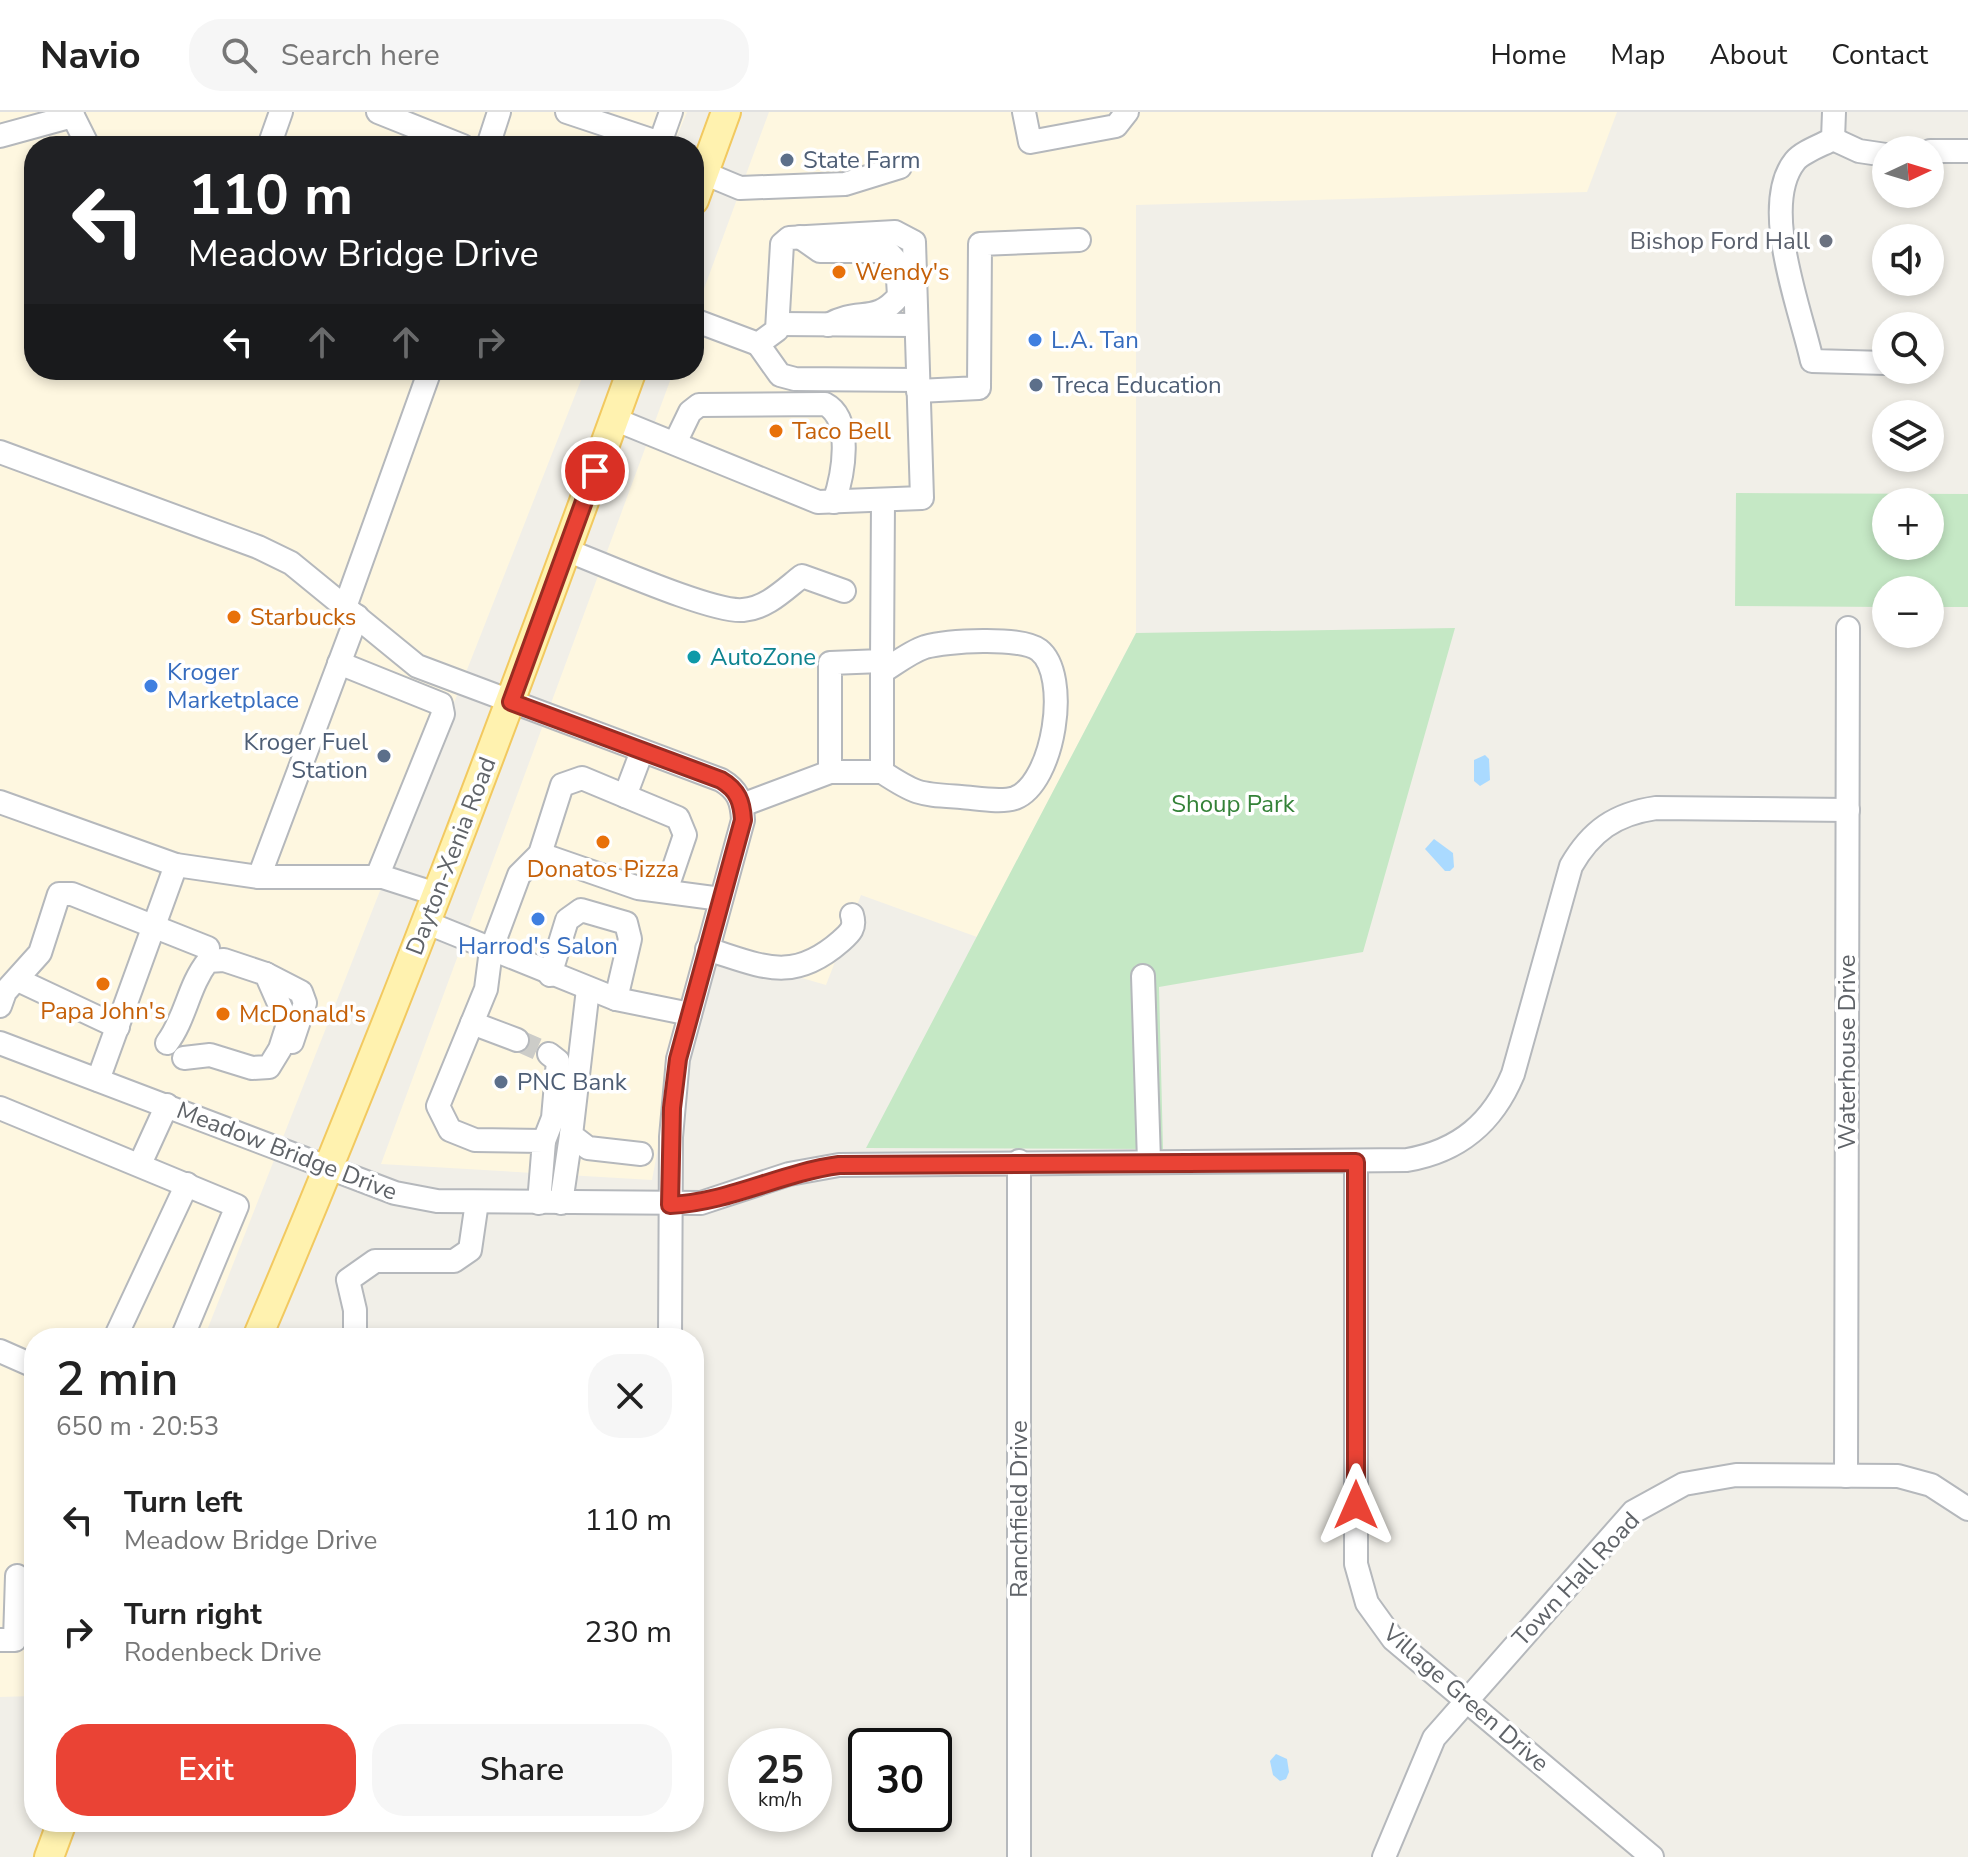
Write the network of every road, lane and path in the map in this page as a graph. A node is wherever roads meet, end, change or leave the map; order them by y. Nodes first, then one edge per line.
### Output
1 (281, 112) edge
2 (378, 112) edge
3 (499, 112) edge
4 (567, 112) edge
5 (671, 112) edge
6 (726, 112) edge
7 (1024, 112) edge
8 (1127, 112) edge
9 (1834, 112) edge
10 (72, 114) edge
11 (0, 136) edge
12 (83, 136) edge
13 (277, 136) edge
14 (438, 136) edge
15 (491, 136) edge
16 (639, 136) edge
17 (662, 136) edge
18 (1833, 139) junction
19 (1944, 151) edge
20 (1968, 151) edge
21 (1872, 153) edge
22 (900, 167) dead end
23 (704, 173) joint
24 (791, 240) junction
25 (1079, 240) dead end
26 (704, 324) edge
27 (828, 325) junction
28 (916, 325) junction
29 (778, 327) junction
30 (758, 344) junction
31 (1872, 363) edge
32 (427, 380) edge
33 (628, 380) edge
34 (918, 386) junction
35 (614, 419) junction
36 (675, 443) junction
37 (0, 452) edge
38 (883, 500) junction
39 (834, 502) junction
40 (566, 550) junction
41 (844, 591) dead end
42 (351, 612) junction
43 (1848, 628) dead end
44 (339, 663) junction
45 (882, 666) junction
46 (511, 702) junction
47 (642, 751) junction
48 (830, 772) junction
49 (882, 772) junction
50 (625, 796) junction
51 (0, 802) edge
52 (742, 805) junction
53 (1848, 810) junction
54 (540, 854) junction
55 (176, 865) junction
56 (259, 877) junction
57 (377, 877) junction
58 (666, 891) junction
59 (436, 894) junction
60 (721, 899) junction
61 (852, 915) dead end
62 (425, 922) junction
63 (154, 926) junction
64 (208, 948) dead end
65 (707, 949) junction
66 (491, 950) junction
67 (550, 975) junction
68 (1143, 976) dead end
69 (18, 980) junction
70 (588, 989) junction
71 (616, 999) junction
72 (0, 1006) edge
73 (690, 1014) junction
74 (472, 1023) junction
75 (118, 1027) junction
76 (517, 1040) tunnel mouth
77 (0, 1043) edge
78 (167, 1043) dead end
79 (549, 1054) dead end
80 (184, 1058) dead end
81 (98, 1080) junction
82 (167, 1105) junction
83 (0, 1108) edge
84 (571, 1135) junction
85 (544, 1141) junction
86 (641, 1154) dead end
87 (1019, 1161) junction
88 (1149, 1161) junction
89 (1356, 1162) junction
90 (140, 1164) junction
91 (331, 1166) junction
92 (187, 1184) junction
93 (477, 1202) junction
94 (550, 1203) junction
95 (670, 1205) junction
96 (120, 1328) edge
97 (186, 1328) edge
98 (261, 1328) edge
99 (355, 1328) edge
100 (670, 1328) edge
101 (0, 1351) edge
102 (24, 1362) edge
103 (1846, 1476) junction
104 (1968, 1509) edge
105 (17, 1576) edge
106 (0, 1640) edge
107 (1467, 1700) junction
108 (58, 1832) edge
109 (49, 1857) edge
110 (1019, 1857) edge
111 (1384, 1857) edge
112 (1652, 1857) edge

1 - 13 street
2 - 14 street
3 - 15 street
4 - 16 street
5 - 17 street
6 - 23 main road
7 - 8 street
9 - 18 street
10 - 11 street
10 - 12 street
18 - 21 street
18 - 31 street
19 - 20 street
22 - 23 street
24 - 27 street
24 - 28 street
24 - 29 street
25 - 34 street
26 - 30 street
27 - 28 street
27 - 29 street
28 - 34 street
29 - 30 street
30 - 34 street
32 - 42 street
33 - 35 main road, Dayton-Xenia Road
34 - 38 street
35 - 36 street
35 - 40 main road, Dayton-Xenia Road
36 - 39 street
36 - 39 street
37 - 42 street
38 - 39 street
38 - 45 street
40 - 41 street
40 - 46 main road, Dayton-Xenia Road
42 - 44 street
42 - 46 street
43 - 53 street, Waterhouse Drive
44 - 56 street
44 - 57 street
45 - 48 street
45 - 49 street
45 - 49 street
46 - 47 street
46 - 59 main road, Dayton-Xenia Road
47 - 50 street
47 - 52 street
48 - 49 street
48 - 52 street
50 - 54 street
50 - 58 street
51 - 55 street
52 - 60 street
53 - 89 street, Meadow Bridge Drive
53 - 103 street, Waterhouse Drive
54 - 58 street
54 - 66 street
55 - 56 street
55 - 63 street
56 - 57 street
57 - 59 street
58 - 60 street
59 - 62 main road, Dayton-Xenia Road
60 - 65 street
61 - 65 street
62 - 66 street
62 - 91 main road, Dayton-Xenia Road
63 - 64 street
63 - 69 street
63 - 75 street
65 - 73 street
66 - 67 street
66 - 74 street
67 - 70 street
67 - 71 street
68 - 88 street
69 - 72 street
69 - 75 street
70 - 71 street
70 - 84 street
71 - 73 street
73 - 95 street
74 - 76 street
74 - 85 street
75 - 81 street
77 - 81 street, Meadow Bridge Drive
78 - 80 street
79 - 85 street
81 - 82 street, Meadow Bridge Drive
82 - 90 street
82 - 91 street, Meadow Bridge Drive
83 - 90 street
84 - 86 street
84 - 94 street
85 - 94 street
87 - 88 street, Meadow Bridge Drive
87 - 95 street, Meadow Bridge Drive
87 - 110 street, Ranchfield Drive
88 - 89 street, Meadow Bridge Drive
89 - 107 street, Village Green Drive
90 - 92 street
91 - 93 street, Meadow Bridge Drive
91 - 98 main road, Dayton-Xenia Road
92 - 96 street
92 - 97 street
93 - 94 street, Meadow Bridge Drive
93 - 99 street
94 - 95 street, Meadow Bridge Drive
95 - 100 street
101 - 102 street
103 - 104 street, Town Hall Road
103 - 107 street, Town Hall Road
105 - 106 street
107 - 111 street, Town Hall Road
107 - 112 street, Village Green Drive
108 - 109 main road

